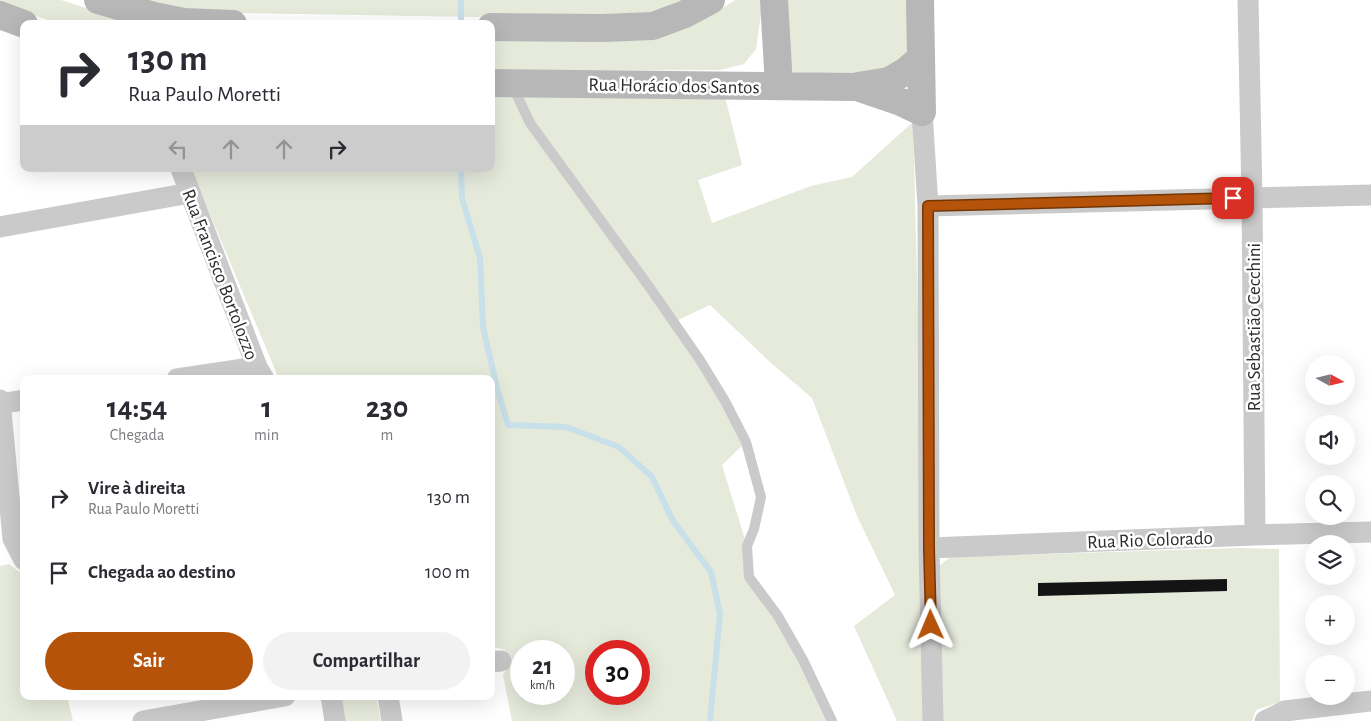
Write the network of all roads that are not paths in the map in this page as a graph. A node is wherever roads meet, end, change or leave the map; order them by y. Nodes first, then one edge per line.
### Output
1 (98, 0) edge
2 (710, 0) edge
3 (774, 0) edge
4 (920, 0) edge
5 (1248, 0) edge
6 (0, 15) edge
7 (154, 20) edge
8 (20, 22) edge
9 (495, 27) edge
10 (921, 58) junction
11 (502, 83) edge
12 (779, 86) junction
13 (857, 86) junction
14 (922, 112) junction
15 (182, 172) edge
16 (190, 193) junction
17 (1371, 195) edge
18 (1252, 198) junction
19 (928, 206) junction
20 (0, 227) edge
21 (260, 373) edge
22 (232, 375) edge
23 (0, 400) edge
24 (20, 401) edge
25 (0, 404) edge
26 (1371, 532) edge
27 (1255, 535) junction
28 (929, 548) junction
29 (20, 552) edge
30 (261, 700) edge
31 (332, 700) edge
32 (389, 700) edge
33 (1371, 701) edge
34 (143, 721) edge
35 (335, 721) edge
36 (392, 721) edge
37 (832, 721) edge
38 (933, 721) edge
39 (1265, 721) edge

1 - 7 main road
2 - 9 main road
3 - 12 main road
4 - 10 main road
5 - 18 street, Rua Sebastião Cecchini
6 - 8 main road
10 - 13 main road, Rua Horácio dos Santos
10 - 14 main road
11 - 12 main road, Rua Horácio dos Santos
11 - 37 lane
12 - 13 main road, Rua Horácio dos Santos
13 - 14 main road, Rua Horácio dos Santos
14 - 19 street
15 - 16 street, Rua Francisco Bortolozzo
16 - 20 street
16 - 21 street, Rua Francisco Bortolozzo
17 - 18 street
18 - 19 street
18 - 27 street, Rua Sebastião Cecchini
19 - 28 street
21 - 22 street
23 - 25 street
24 - 25 street
25 - 29 street
26 - 27 street, Rua Rio Colorado
27 - 28 street, Rua Rio Colorado
28 - 38 street
30 - 34 street
31 - 35 street
32 - 36 street
33 - 39 street

